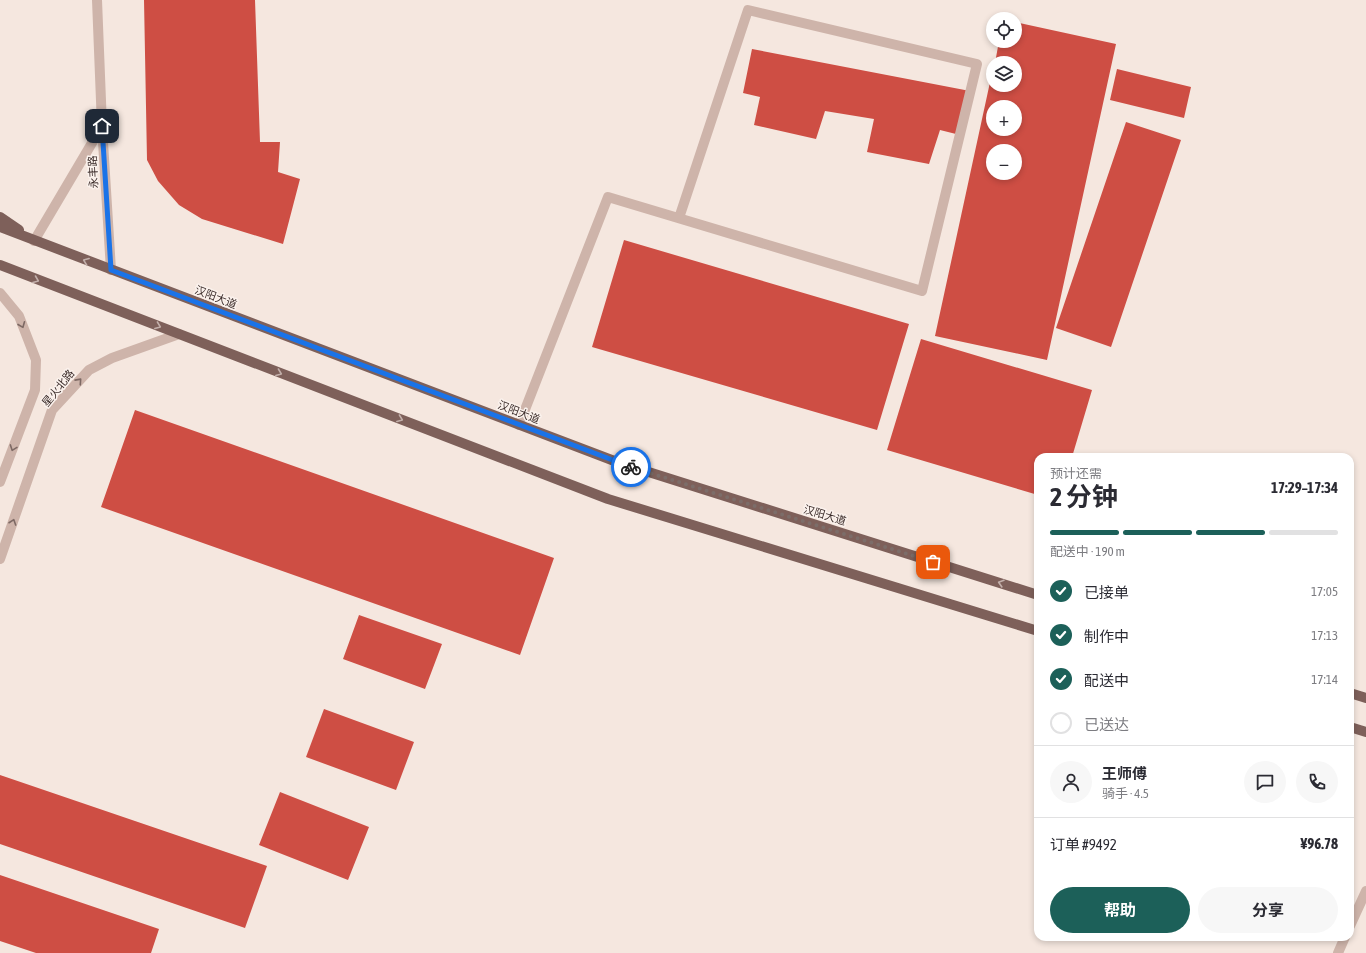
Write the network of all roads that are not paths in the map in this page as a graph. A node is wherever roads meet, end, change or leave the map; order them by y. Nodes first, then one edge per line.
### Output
1 (97, 0) edge
2 (102, 126) junction
3 (0, 217) edge
4 (679, 218) junction
5 (0, 227) edge
6 (34, 240) junction
7 (0, 265) edge
8 (111, 270) junction
9 (0, 293) edge
10 (179, 334) junction
11 (519, 425) junction
12 (0, 482) edge
13 (0, 559) edge
14 (1034, 594) edge
15 (1034, 630) edge
16 (1354, 694) edge
17 (1366, 698) edge
18 (1354, 728) edge
19 (1366, 732) edge
20 (1366, 890) edge
21 (1354, 917) edge
22 (1343, 941) edge
23 (1338, 953) edge

1 - 2 street, 永丰路
2 - 6 street
2 - 8 street, 永丰路
3 - 6 main road
4 - 4 street
4 - 11 street
5 - 6 main road, 汉阳大道
8 -> 6 main road, 汉阳大道
7 -> 10 main road
8 - 11 main road, 汉阳大道
9 -> 12 street, 星火北路
13 -> 10 street, 星火北路
10 -> 15 main road
14 -> 11 main road, 汉阳大道
16 - 17 main road
18 - 19 main road
20 - 21 street
22 - 23 street

